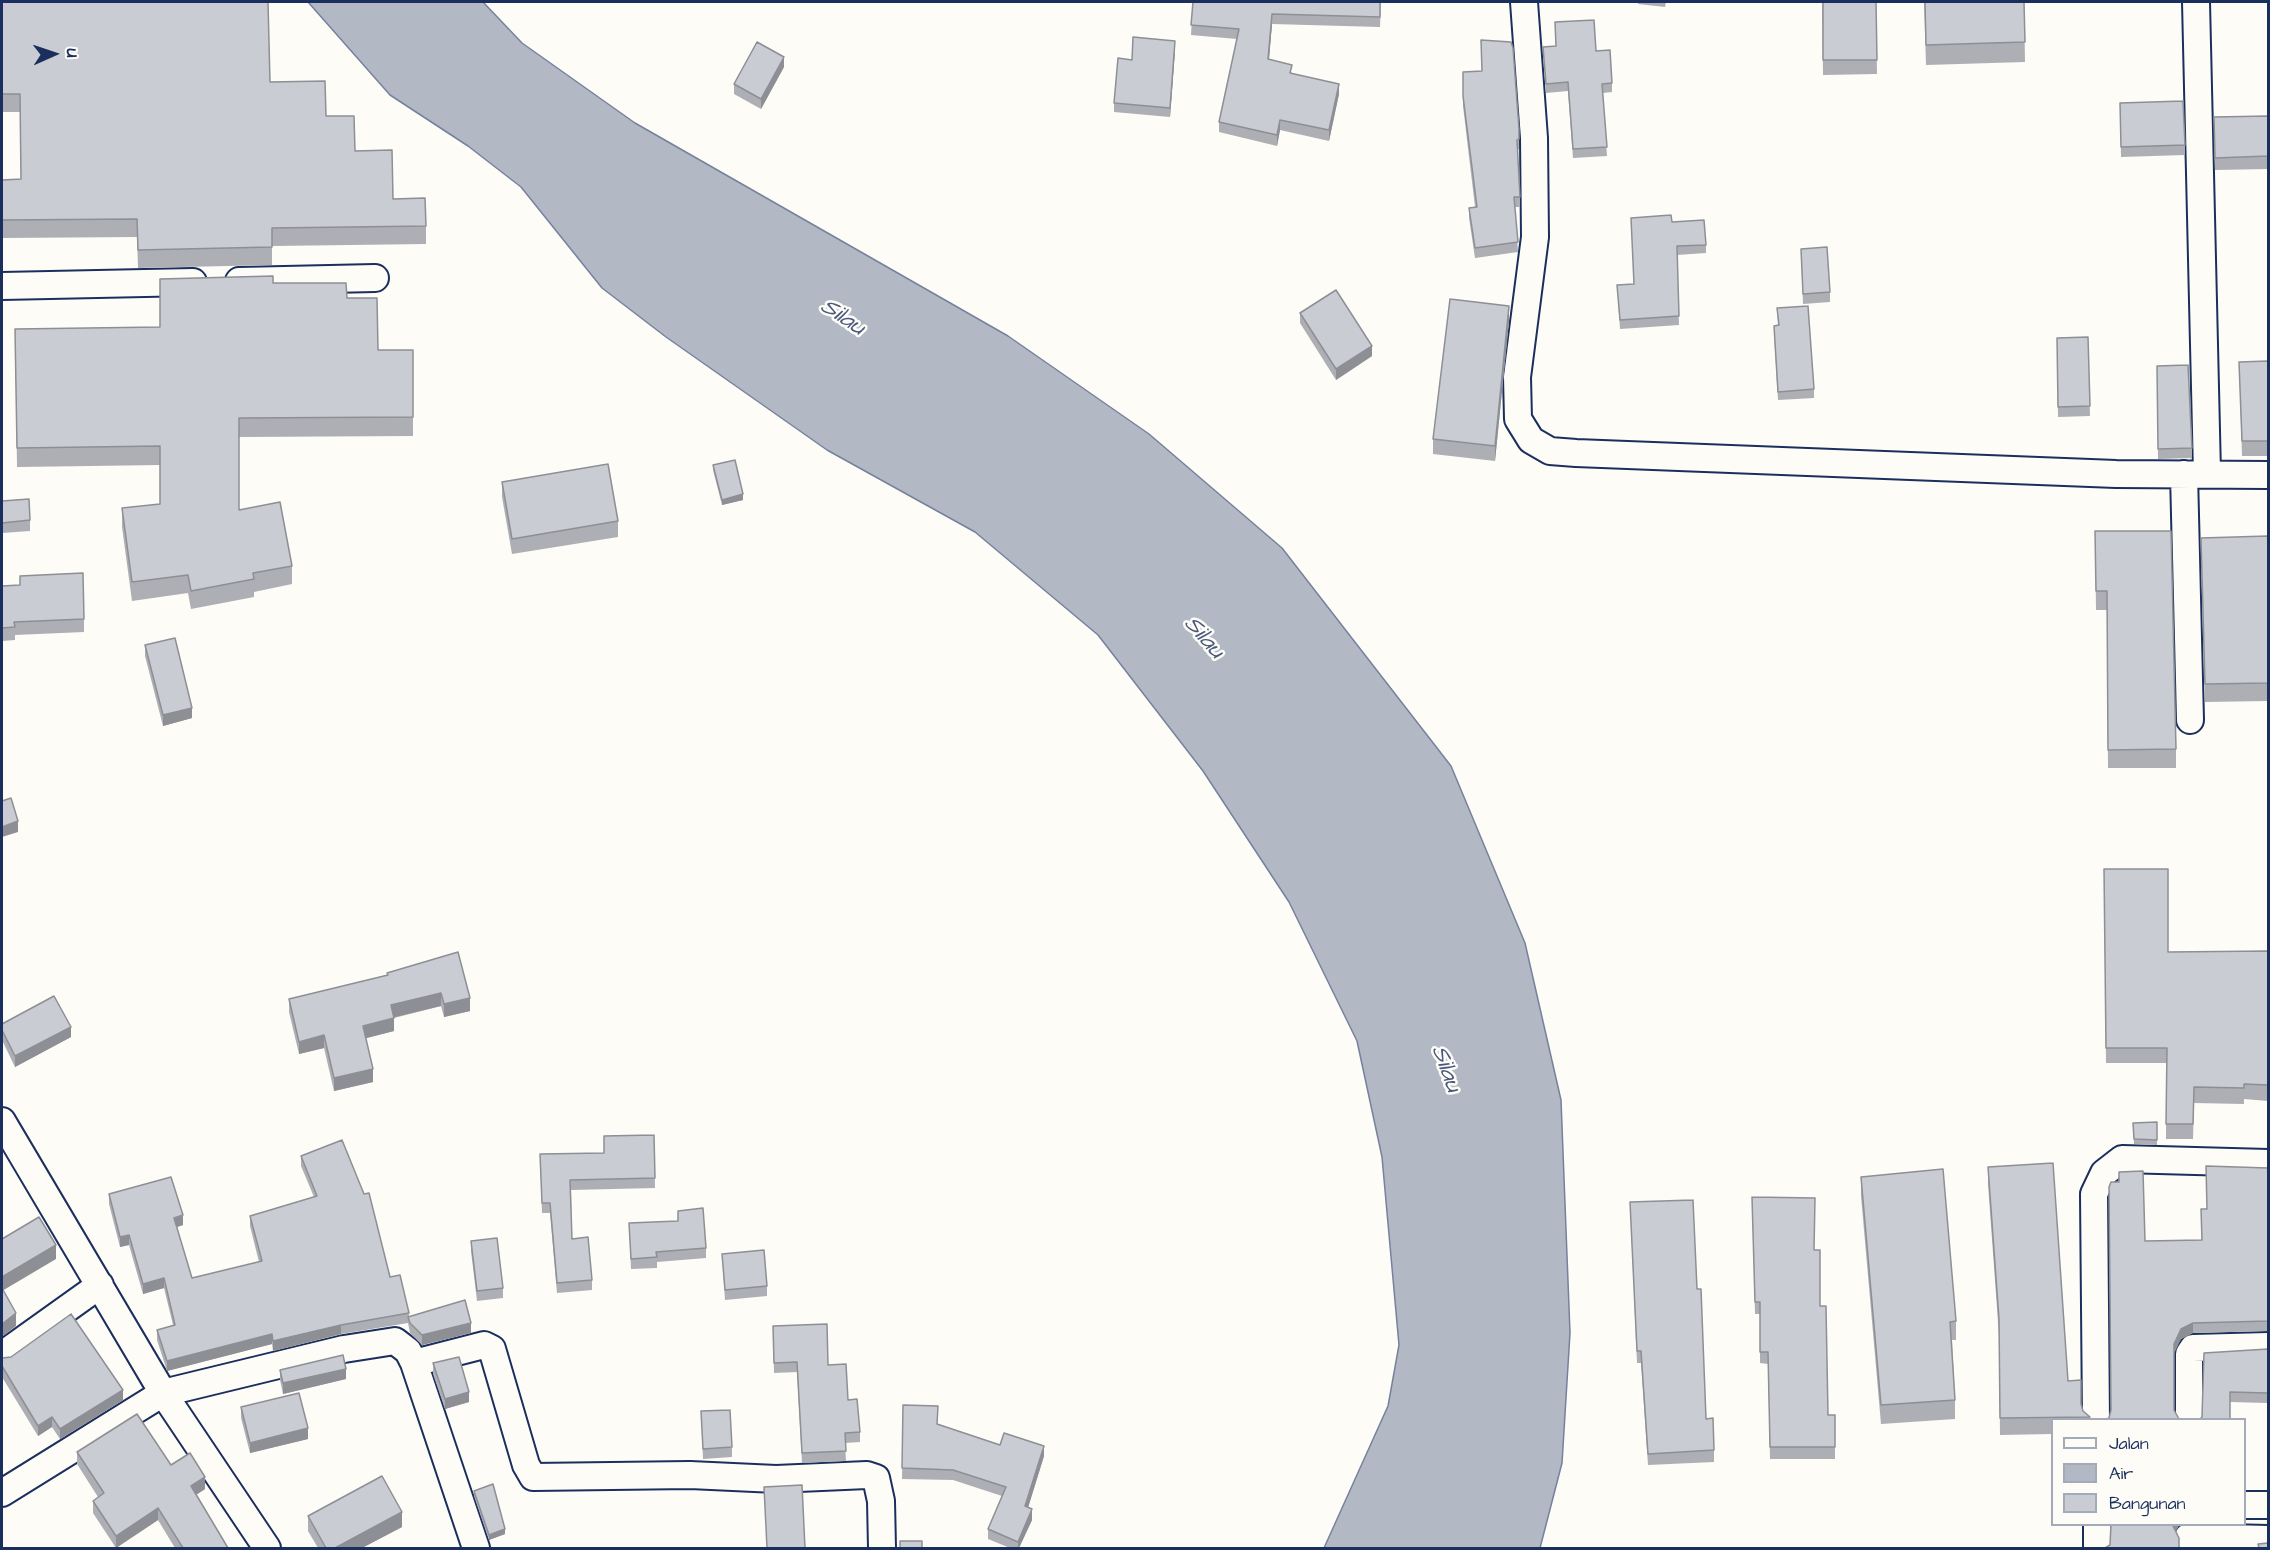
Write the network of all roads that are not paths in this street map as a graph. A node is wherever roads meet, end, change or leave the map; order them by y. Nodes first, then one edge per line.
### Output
1 (1524, 2) edge
2 (2196, 2) edge
3 (375, 278) dead end
4 (2, 286) edge
5 (2195, 473) junction
6 (2268, 475) edge
7 (2190, 720) dead end
8 (2, 1121) edge
9 (2268, 1163) edge
10 (100, 1285) junction
11 (2268, 1346) edge
12 (2, 1355) edge
13 (414, 1363) junction
14 (163, 1393) junction
15 (2096, 1418) edge
16 (2189, 1418) edge
17 (2, 1493) edge
18 (2246, 1505) edge
19 (2268, 1505) edge
20 (2097, 1526) edge
21 (2188, 1537) edge
22 (2268, 1539) edge
23 (267, 1548) edge
24 (476, 1548) edge
25 (882, 1548) edge
26 (2097, 1548) edge

1 - 5 street
2 - 5 street
3 - 4 street
5 - 6 street
5 - 7 street
8 - 10 street
9 - 15 street
10 - 12 street
10 - 14 street
11 - 16 street
13 - 14 street
13 - 24 street
13 - 25 street
14 - 17 street
14 - 23 street
18 - 19 street
20 - 26 street
21 - 22 street

